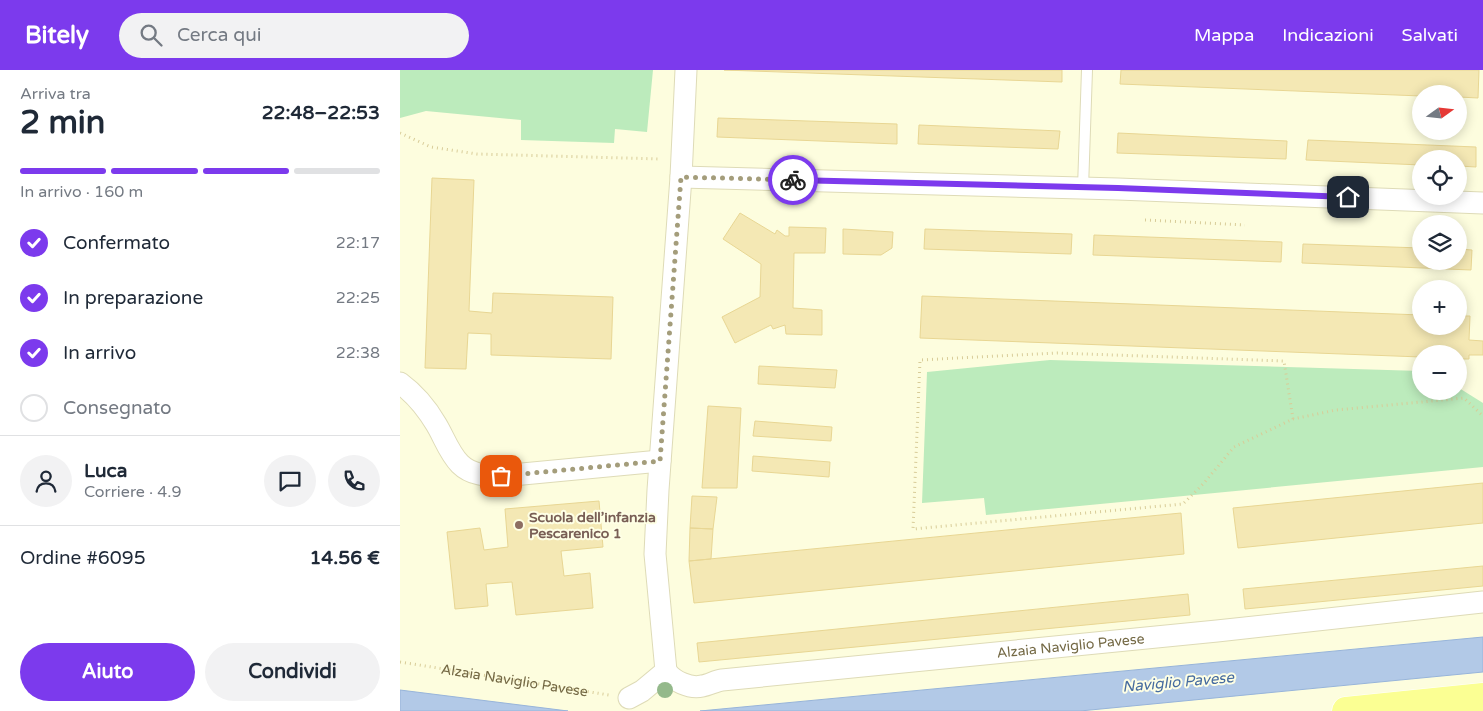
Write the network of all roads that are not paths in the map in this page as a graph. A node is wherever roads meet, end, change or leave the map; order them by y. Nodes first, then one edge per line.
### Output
1 (686, 70) edge
2 (1087, 70) edge
3 (681, 177) junction
4 (1083, 188) junction
5 (1483, 203) edge
6 (400, 383) edge
7 (660, 461) junction
8 (1483, 602) edge
9 (666, 671) junction
10 (1483, 697) edge
11 (629, 698) road end
12 (1346, 711) edge

1 - 3 street
2 - 4 lane
3 - 4 street
3 - 7 street
4 - 5 street
6 - 7 street
7 - 9 street
8 - 9 street, Alzaia Naviglio Pavese
9 - 11 street
10 - 12 main road

